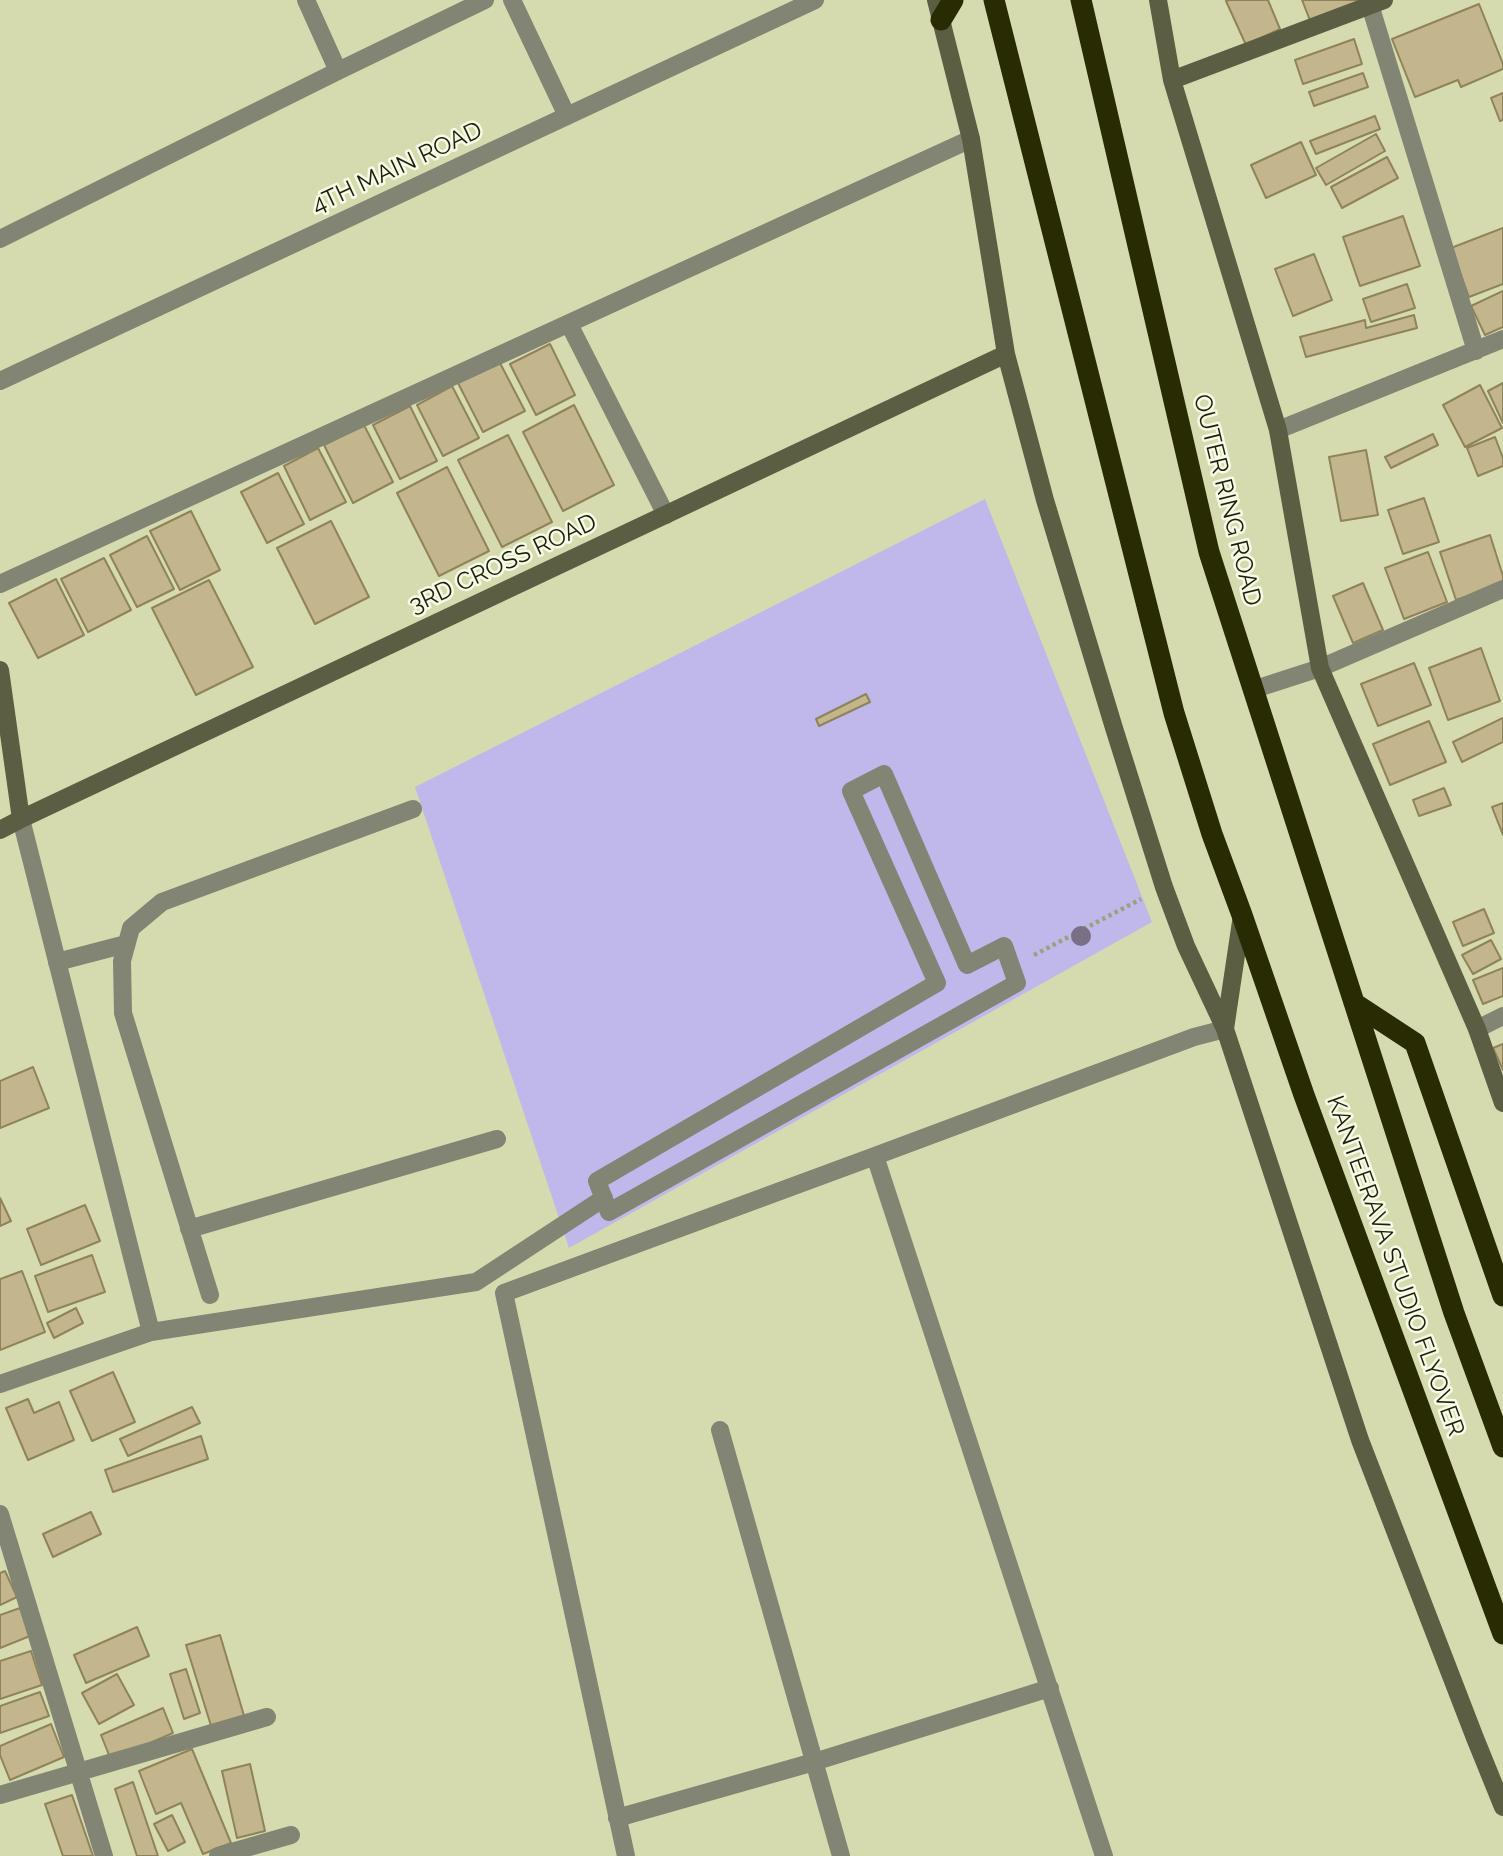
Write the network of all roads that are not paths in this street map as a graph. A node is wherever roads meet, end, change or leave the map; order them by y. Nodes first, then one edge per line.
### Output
1 (306, 0) edge
2 (485, 0) edge
3 (512, 0) edge
4 (815, 0) edge
5 (953, 0) edge
6 (994, 0) edge
7 (1081, 0) edge
8 (1158, 0) edge
9 (1377, 3) edge
10 (939, 10) edge
11 (338, 71) junction
12 (1172, 80) junction
13 (567, 116) junction
14 (971, 139) junction
15 (0, 239) edge
16 (569, 324) junction
17 (1503, 340) edge
18 (1476, 351) junction
19 (1006, 354) junction
20 (0, 381) edge
21 (1278, 430) junction
22 (666, 515) junction
23 (0, 584) edge
24 (1502, 594) edge
25 (1320, 668) junction
26 (0, 670) edge
27 (1252, 690) junction
28 (413, 810) dead end
29 (21, 819) junction
30 (0, 831) edge
31 (1242, 915) junction
32 (126, 944) junction
33 (57, 962) junction
34 (1354, 1003) junction
35 (1503, 1016) edge
36 (1225, 1029) junction
37 (1477, 1029) junction
38 (1503, 1103) edge
39 (497, 1139) dead end
40 (875, 1156) junction
41 (604, 1198) junction
42 (189, 1229) junction
43 (210, 1295) dead end
44 (1503, 1296) edge
45 (151, 1332) junction
46 (0, 1384) edge
47 (720, 1430) dead end
48 (1503, 1447) edge
49 (2, 1526) edge
50 (1503, 1634) edge
51 (1050, 1688) junction
52 (267, 1717) dead end
53 (814, 1762) junction
54 (78, 1772) junction
55 (0, 1795) edge
56 (1503, 1807) edge
57 (617, 1818) junction
58 (291, 1835) dead end
59 (104, 1856) edge
60 (218, 1856) edge
61 (626, 1856) edge
62 (841, 1856) edge
63 (1104, 1856) edge

1 - 11 street
2 - 11 street
3 - 13 street
4 - 13 street, 4TH MAIN ROAD
5 - 10 highway
6 - 31 highway
7 - 27 highway, OUTER RING ROAD
8 - 12 street
9 - 12 street
9 - 18 street
10 - 14 street
11 - 15 street
12 - 21 street
13 - 20 street, 4TH MAIN ROAD
14 - 16 street
14 - 19 street
16 - 22 street
16 - 23 street
17 - 18 street
18 - 21 street
19 - 22 street, 3RD CROSS ROAD
19 - 36 street
21 - 25 street
22 - 29 street, 3RD CROSS ROAD
24 - 25 street
25 - 27 street
25 - 37 street
26 - 29 street
27 - 34 highway, OUTER RING ROAD
28 - 32 street
29 - 30 street, 3RD CROSS ROAD
29 - 33 street
31 - 36 street
31 - 50 highway, KANTEERAVA STUDIO FLYOVER
32 - 33 street
32 - 42 street
33 - 45 street
34 - 44 highway
34 - 48 highway, KANTEERAVA STUDIO FLYOVER
35 - 37 street
36 - 40 street
36 - 56 street
37 - 38 street
39 - 42 street
40 - 51 street
40 - 57 street
41 - 41 street
41 - 45 street
42 - 43 street
45 - 46 street
47 - 53 street
49 - 54 street
51 - 53 street
51 - 63 street
52 - 54 street
53 - 57 street
53 - 62 street
54 - 55 street
54 - 59 street
57 - 61 street
58 - 60 street

